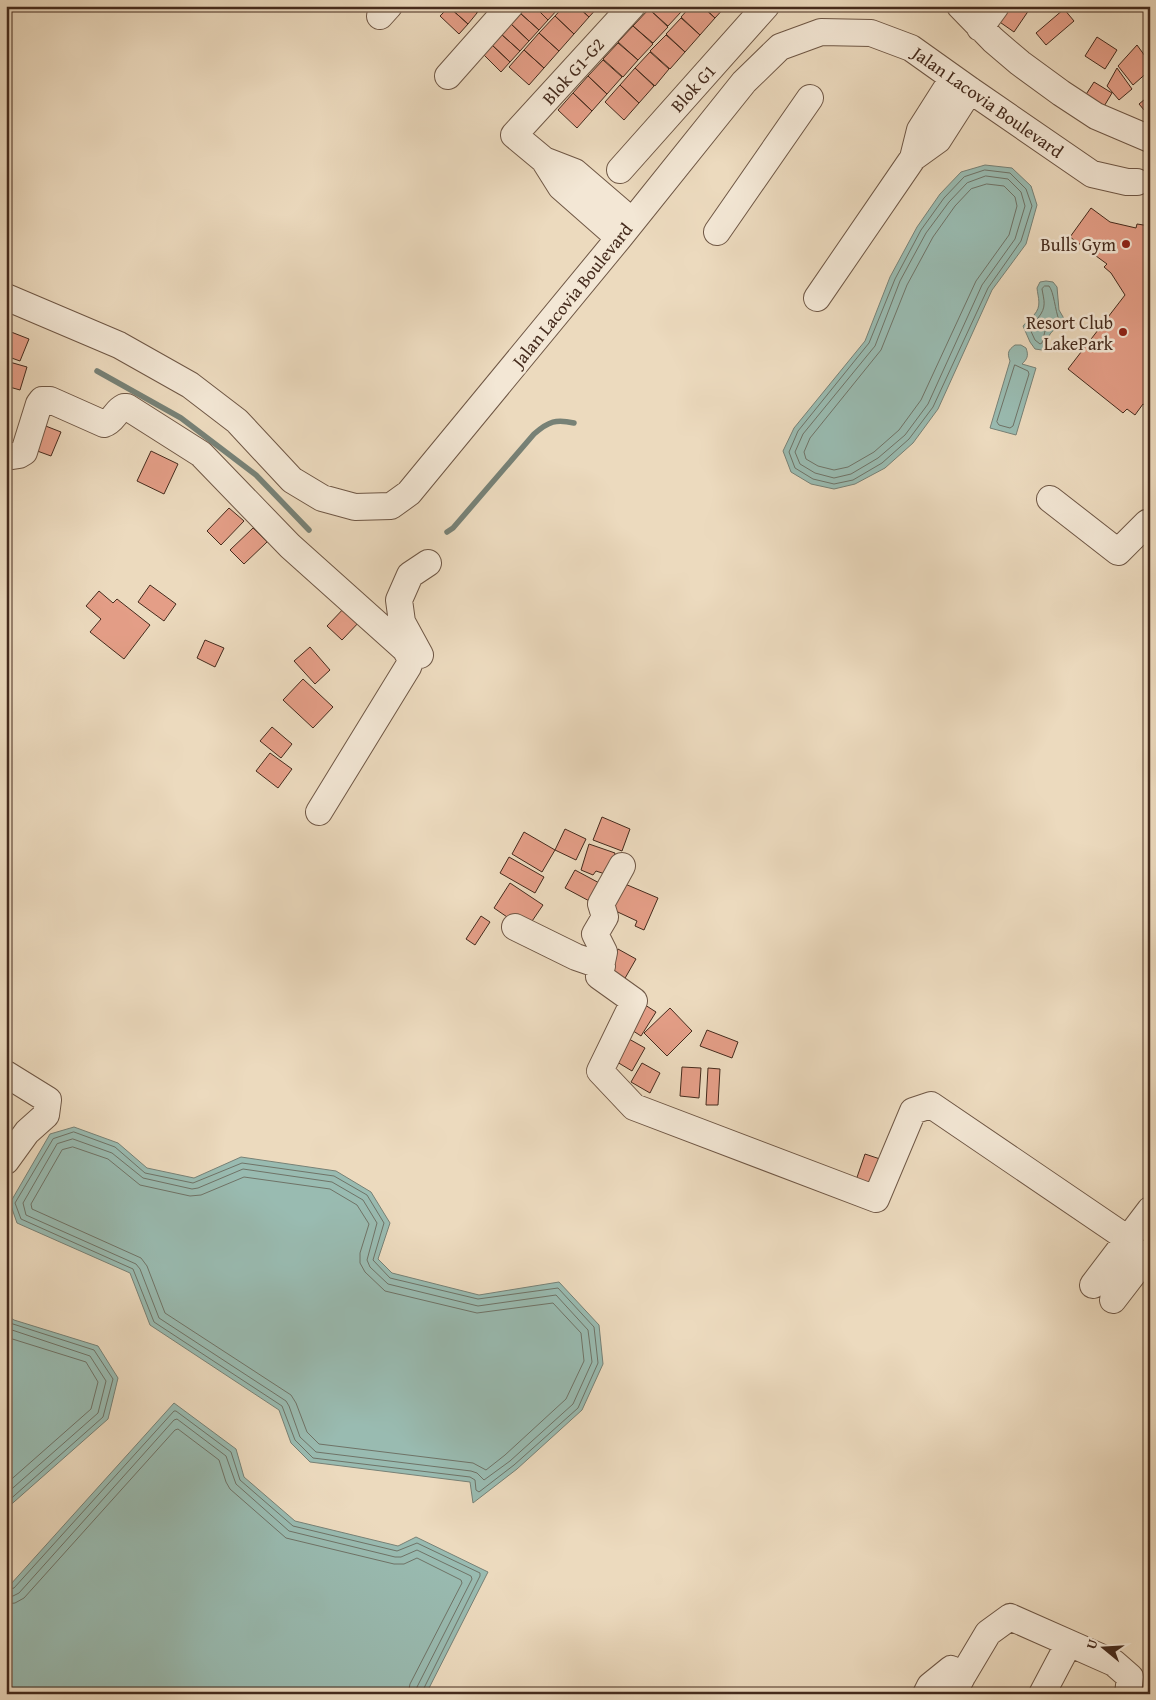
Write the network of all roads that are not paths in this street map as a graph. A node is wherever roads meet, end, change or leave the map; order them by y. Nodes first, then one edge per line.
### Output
1 (510, 6) edge
2 (632, 6) edge
3 (766, 6) edge
4 (960, 6) edge
5 (996, 6) edge
6 (980, 28) junction
7 (448, 76) dead end
8 (962, 84) junction
9 (810, 98) dead end
10 (1150, 139) edge
11 (620, 170) dead end
12 (1146, 182) edge
13 (626, 229) junction
14 (717, 232) dead end
15 (6, 297) edge
16 (817, 298) dead end
17 (6, 457) edge
18 (1050, 499) dead end
19 (1150, 524) edge
20 (428, 564) dead end
21 (411, 660) junction
22 (319, 812) dead end
23 (622, 866) dead end
24 (515, 928) dead end
25 (602, 966) junction
26 (6, 1074) edge
27 (6, 1161) edge
28 (1150, 1210) edge
29 (1139, 1245) edge
30 (1103, 1293) dead end
31 (1069, 1643) junction
32 (958, 1684) edge
33 (926, 1694) edge
34 (1042, 1694) edge
35 (1128, 1694) edge

1 - 7 street
2 - 13 street, Blok G1-G2
3 - 11 street, Blok G1
4 - 6 street
5 - 6 street
6 - 10 street
8 - 12 street, Jalan Lacovia Boulevard
8 - 13 street, Jalan Lacovia Boulevard
8 - 16 street
9 - 14 street
13 - 15 street, Jalan Lacovia Boulevard
17 - 21 street
18 - 19 street
20 - 21 street
21 - 22 street
23 - 25 street
24 - 25 street
25 - 29 street
26 - 27 street
28 - 29 street
29 - 30 street
31 - 32 street
31 - 34 street
31 - 35 street
32 - 33 street

